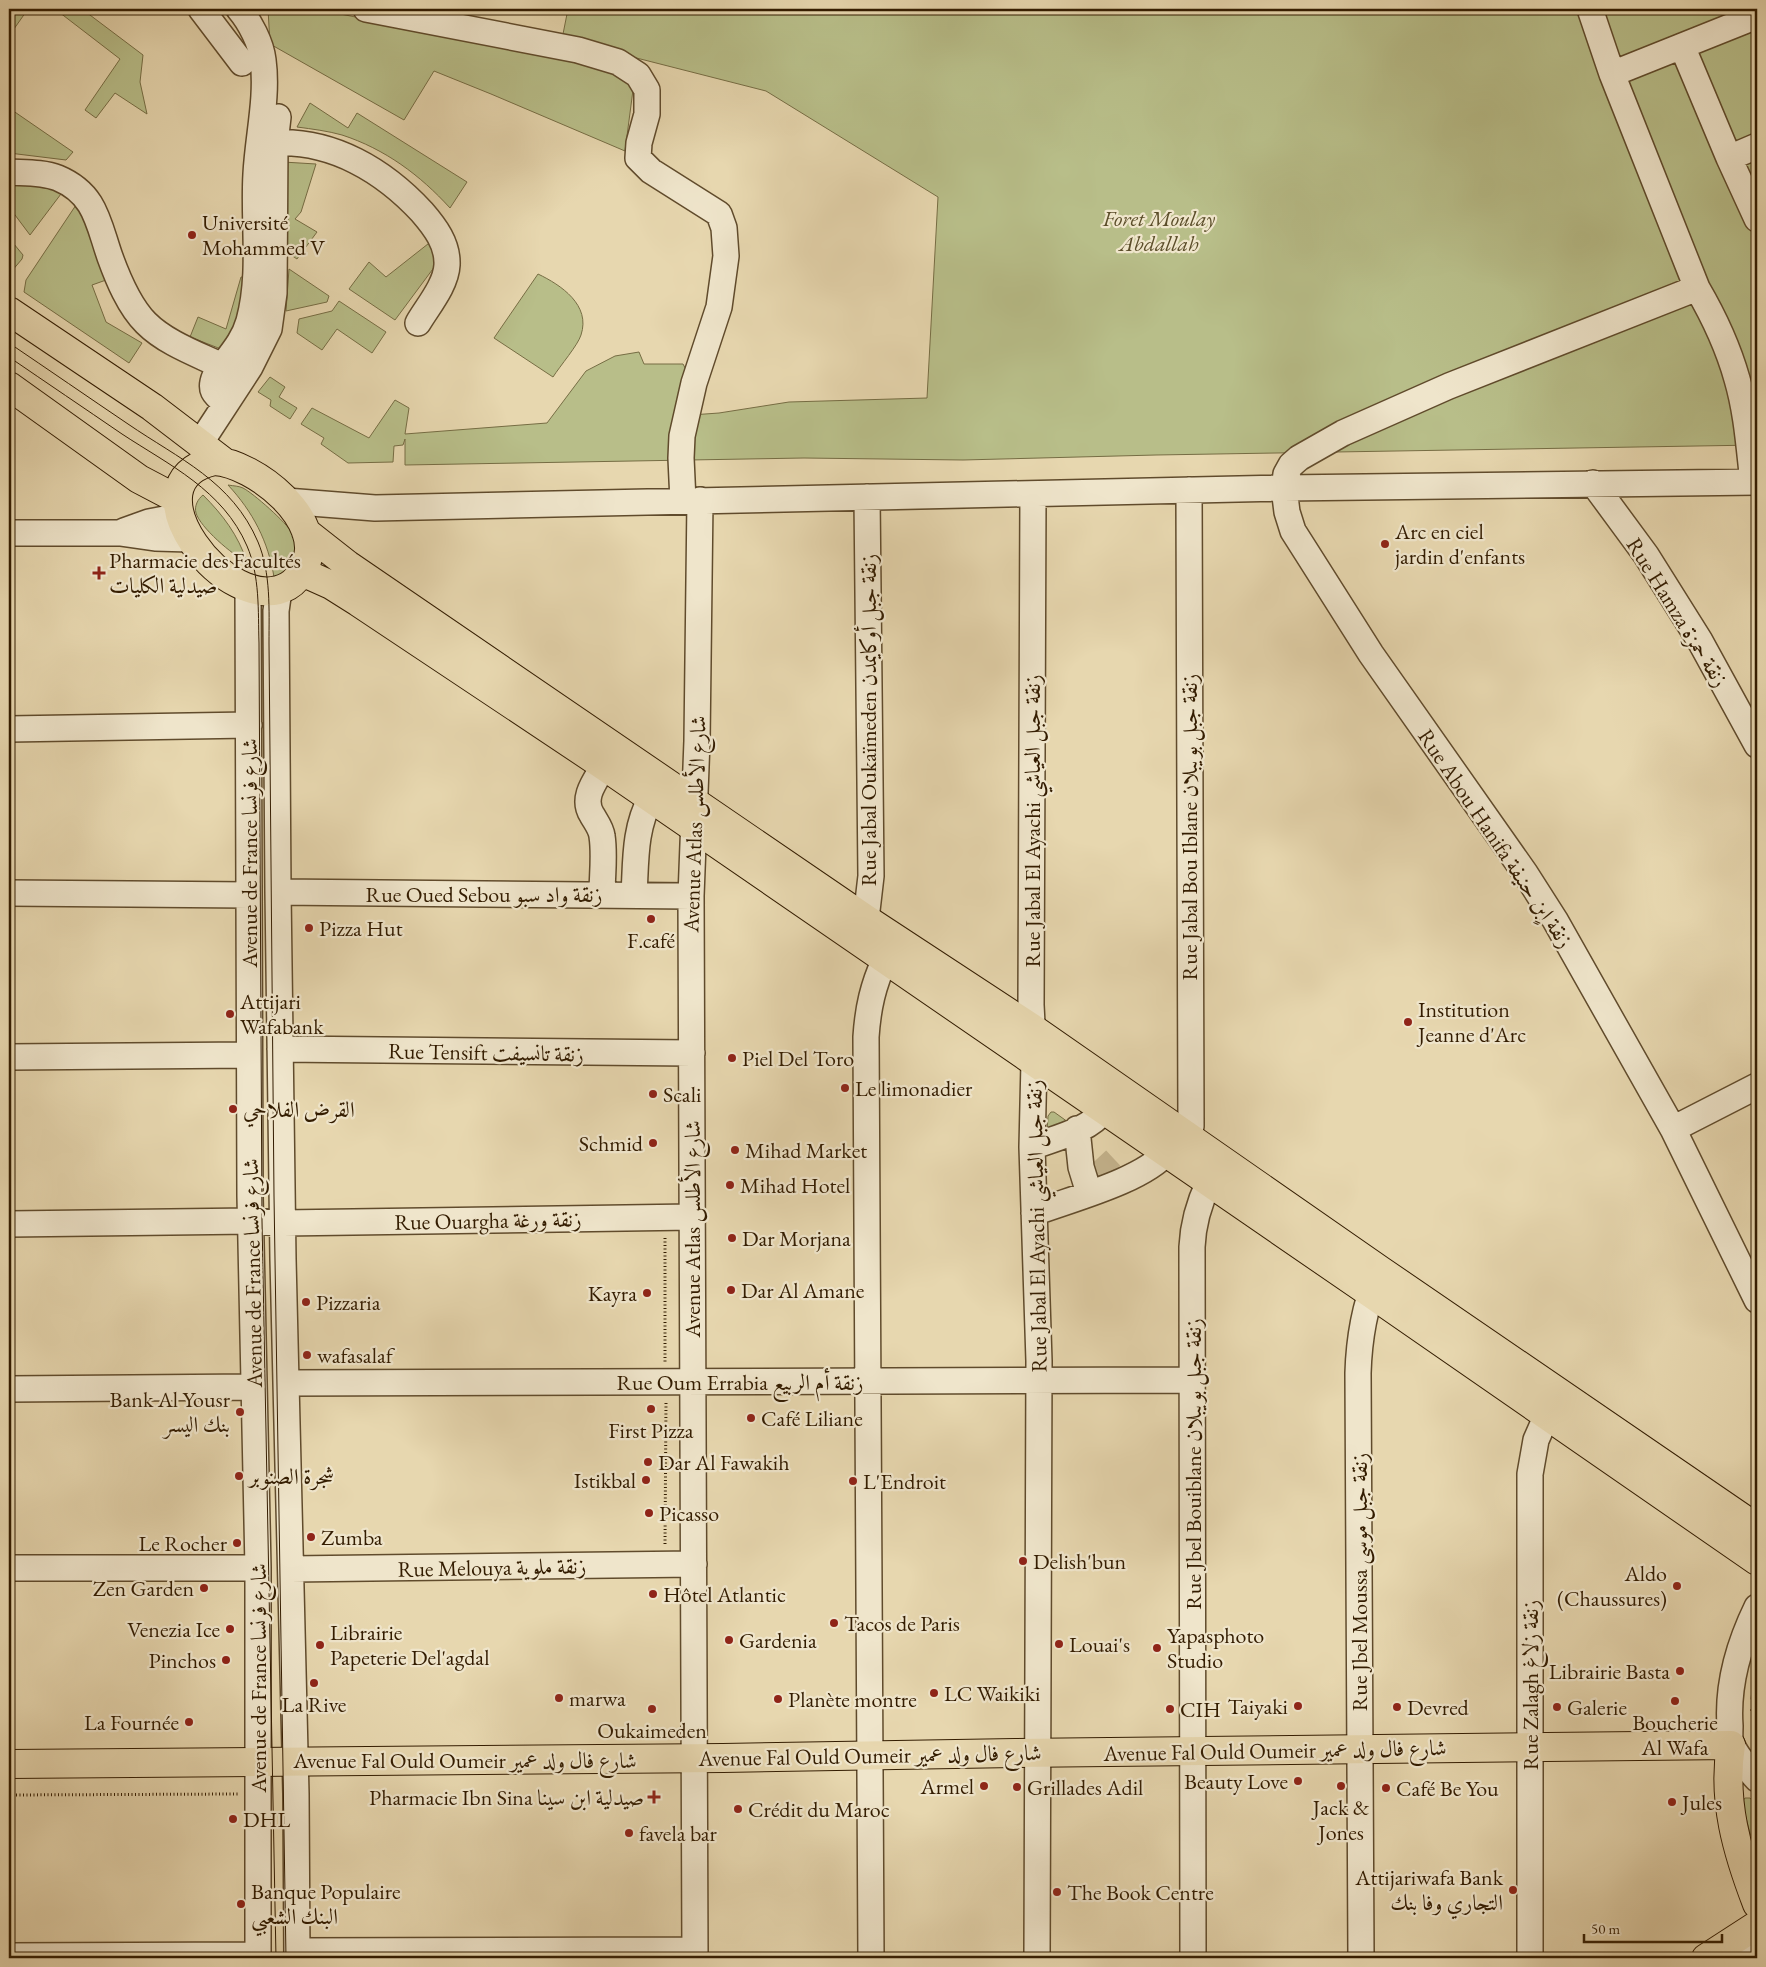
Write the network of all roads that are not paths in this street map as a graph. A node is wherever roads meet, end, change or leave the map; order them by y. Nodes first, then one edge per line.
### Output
1 (239, 9) edge
2 (366, 9) edge
3 (1590, 9) edge
4 (205, 10) edge
5 (1757, 16) edge
6 (1682, 46) junction
7 (242, 63) dead end
8 (1612, 74) junction
9 (278, 112) dead end
10 (275, 142) junction
11 (1757, 146) edge
12 (1729, 158) junction
13 (9, 172) edge
14 (1757, 219) edge
15 (1698, 288) junction
16 (9, 312) edge
17 (418, 323) dead end
18 (222, 366) junction
19 (9, 386) edge
20 (225, 403) junction
21 (201, 442) junction
22 (224, 462) junction
23 (1755, 482) edge
24 (1593, 483) junction
25 (1284, 488) junction
26 (1189, 490) junction
27 (1033, 494) junction
28 (867, 497) junction
29 (286, 501) junction
30 (692, 501) junction
31 (375, 508) junction
32 (183, 518) junction
33 (304, 528) junction
34 (9, 533) edge
35 (302, 572) junction
36 (248, 587) junction
37 (279, 590) junction
38 (249, 725) junction
39 (9, 729) edge
40 (1757, 745) edge
41 (604, 766) junction
42 (651, 798) junction
43 (693, 815) junction
44 (602, 839) junction
45 (636, 839) junction
46 (9, 892) edge
47 (278, 892) junction
48 (249, 895) junction
49 (602, 895) junction
50 (634, 895) junction
51 (691, 896) junction
52 (864, 931) junction
53 (885, 959) junction
54 (1032, 1028) junction
55 (280, 1049) junction
56 (692, 1053) junction
57 (249, 1055) junction
58 (9, 1057) edge
59 (1034, 1062) junction
60 (1757, 1086) edge
61 (1104, 1110) junction
62 (1673, 1129) junction
63 (1077, 1135) junction
64 (1189, 1137) junction
65 (1032, 1147) junction
66 (1174, 1157) junction
67 (1109, 1171) junction
68 (1209, 1182) junction
69 (1090, 1193) junction
70 (1034, 1213) junction
71 (692, 1217) junction
72 (251, 1221) junction
73 (283, 1223) junction
74 (9, 1224) edge
75 (1375, 1281) junction
76 (1757, 1300) edge
77 (1038, 1380) junction
78 (1193, 1380) junction
79 (693, 1382) junction
80 (868, 1382) junction
81 (287, 1383) junction
82 (254, 1387) junction
83 (1529, 1387) junction
84 (9, 1389) edge
85 (1547, 1415) junction
86 (1757, 1528) edge
87 (1757, 1561) edge
88 (694, 1564) junction
89 (9, 1568) edge
90 (258, 1568) junction
91 (291, 1569) junction
92 (1757, 1607) edge
93 (1731, 1745) junction
94 (1530, 1747) junction
95 (1360, 1749) junction
96 (1193, 1751) junction
97 (1036, 1752) junction
98 (870, 1755) junction
99 (694, 1758) junction
100 (258, 1761) junction
101 (295, 1761) junction
102 (9, 1764) edge
103 (1757, 1779) edge
104 (1756, 1918) edge
105 (695, 1954) edge
106 (297, 1955) edge
107 (9, 1956) edge
108 (258, 1956) edge
109 (871, 1958) edge
110 (1037, 1958) edge
111 (1193, 1958) edge
112 (1361, 1958) edge
113 (1530, 1958) edge
114 (1706, 1958) edge
115 (1751, 1958) edge

1 - 18 street
2 - 30 street, Avenue Atlas شارع الأطلس
3 - 8 street
4 - 7 street
5 - 6 street
6 - 8 street
6 - 12 street
8 - 15 street
9 - 10 street
10 - 17 street
10 - 20 street
11 - 12 street
12 - 14 street
13 - 18 street
15 - 23 street
15 - 25 street
16 - 21 main road
18 - 20 street
19 - 32 main road
20 - 21 street
21 - 22 main road
22 - 29 main road
22 - 32 main road
23 - 24 street
24 - 25 street
24 - 40 street, Rue Hamza زنقة حمزة
25 - 26 street
25 - 62 street, Rue Abou Hanifa زنقة اٍبن حنيفة
26 - 27 street
26 - 64 street, Rue Jabal Bou Iblane زنقة جبل بويبلان
27 - 28 street
27 - 54 street, Rue Jabal El Ayachi زنقة جبل العياشي
28 - 30 street
28 - 52 street, Rue Jabal Oukaïmeden زنقة جبل أوكايمدن
29 - 31 street
29 - 33 main road
30 - 31 street
30 - 43 street, Avenue Atlas شارع الأطلس
31 - 33 street
32 - 34 street
32 - 36 main road
33 - 35 main road
33 - 43 main road
35 - 37 main road
35 - 41 main road
36 - 37 main road
36 - 38 street, Avenue de France شارع فرنسا
37 - 47 street, Avenue de France شارع فرنسا
38 - 39 street
38 - 48 street, Avenue de France شارع فرنسا
41 - 42 main road
41 - 44 street
42 - 43 main road
42 - 45 street
43 - 51 street, Avenue Atlas شارع الأطلس
43 - 52 main road
44 - 45 street
44 - 49 street
45 - 50 street
46 - 48 street
47 - 49 street, Rue Oued Sebou زنقة واد سبو
47 - 55 street, Avenue de France شارع فرنسا
48 - 57 street, Avenue de France شارع فرنسا
49 - 50 street, Rue Oued Sebou زنقة واد سبو
50 - 51 street, Rue Oued Sebou زنقة واد سبو
51 - 56 street, Avenue Atlas شارع الأطلس
52 - 53 main road
52 - 54 main road
53 - 59 main road
53 - 80 street
54 - 59 street, Rue Jabal El Ayachi زنقة جبل العياشي
54 - 64 main road
55 - 56 street, Rue Tensift زنقة تانسيفت
55 - 73 street, Avenue de France شارع فرنسا
56 - 71 street, Avenue Atlas شارع الأطلس
57 - 58 street
57 - 72 street, Avenue de France شارع فرنسا
59 - 61 main road
59 - 65 street, Rue Jabal El Ayachi زنقة جبل العياشي
60 - 62 street
61 - 63 street
61 - 66 main road
62 - 76 street, Rue Abou Hanifa زنقة اٍبن حنيفة
63 - 65 street
63 - 67 street
63 - 69 street
64 - 66 street, Rue Jabal Bou Iblane زنقة جبل بويبلان
64 - 75 main road
65 - 70 street, Rue Jabal El Ayachi زنقة جبل العياشي
66 - 67 street
66 - 68 main road
67 - 69 street
68 - 75 main road
68 - 78 street, Rue Jbel Bouiblane زنقة جبل بويبلان
69 - 70 street
70 - 77 street, Rue Jabal El Ayachi زنقة جبل العياشي
71 - 73 street, Rue Ouargha زنقة ورغة
71 - 79 street, Avenue Atlas شارع الأطلس
72 - 73 street, Rue Ouargha زنقة ورغة
72 - 74 street
72 - 82 street, Avenue de France شارع فرنسا
73 - 81 street, Avenue de France شارع فرنسا
75 - 83 main road
75 - 95 street, Rue Jbel Moussa زنقة جبل موسى
77 - 78 street, Rue Oum Errabia زنقة أم الربيع
77 - 80 street, Rue Oum Errabia زنقة أم الربيع
77 - 97 street, Rue Jabal El Ayachi زنقة جبل العياشي
78 - 96 street, Rue Jbel Bouiblane زنقة جبل بويبلان
79 - 80 street, Rue Oum Errabia زنقة أم الربيع
79 - 81 street, Rue Oum Errabia زنقة أم الربيع
79 - 88 street, Avenue Atlas شارع الأطلس
80 - 98 street
81 - 91 street, Avenue de France شارع فرنسا
82 - 84 street
82 - 90 street, Avenue de France شارع فرنسا
83 - 85 main road
83 - 86 main road
85 - 87 main road
85 - 94 street, Rue Zalagh زنقة زلاغ
88 - 91 street, Rue Melouya زنقة ملوية
88 - 99 street, Avenue Atlas شارع الأطلس
89 - 90 street
90 - 100 street, Avenue de France شارع فرنسا
91 - 101 street, Avenue de France شارع فرنسا
92 - 93 street
93 - 94 main road, Avenue Fal Ould Oumeir شارع فال ولد عمير
93 - 103 street
93 - 104 main road
94 - 95 main road, Avenue Fal Ould Oumeir شارع فال ولد عمير
94 - 113 street, Rue Zalagh زنقة زلاغ
95 - 96 main road, Avenue Fal Ould Oumeir شارع فال ولد عمير
95 - 112 street, Rue Jbel Moussa زنقة جبل موسى
96 - 97 main road, Avenue Fal Ould Oumeir شارع فال ولد عمير
96 - 111 street, Rue Jbel Bouiblane زنقة جبل بويبلان
97 - 98 main road, Avenue Fal Ould Oumeir شارع فال ولد عمير
97 - 110 street, Rue Jabal El Ayachi زنقة جبل العياشي
98 - 99 main road, Avenue Fal Ould Oumeir شارع فال ولد عمير
98 - 109 street
99 - 101 main road, Avenue Fal Ould Oumeir شارع فال ولد عمير
99 - 105 street, Avenue Atlas شارع الأطلس
100 - 101 main road, Avenue Fal Ould Oumeir شارع فال ولد عمير
100 - 102 main road, Avenue Fal Ould Oumeir شارع فال ولد عمير
100 - 108 street, Avenue de France شارع فرنسا
101 - 106 street, Avenue de France شارع فرنسا
104 - 114 main road
104 - 115 street
105 - 106 street
107 - 108 street

